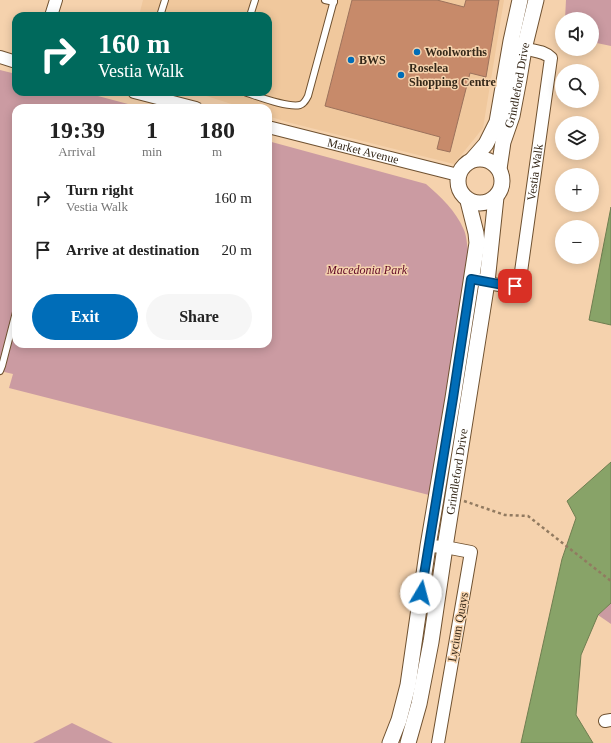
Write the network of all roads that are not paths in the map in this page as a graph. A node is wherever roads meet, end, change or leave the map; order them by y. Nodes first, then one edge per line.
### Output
1 (56, 0) edge
2 (164, 0) edge
3 (255, 0) edge
4 (325, 0) edge
5 (520, 0) edge
6 (536, 0) edge
7 (334, 1) edge
8 (52, 12) edge
9 (161, 12) edge
10 (251, 12) edge
11 (511, 41) junction
12 (524, 49) junction
13 (0, 57) edge
14 (12, 61) edge
15 (150, 96) edge
16 (257, 96) edge
17 (180, 104) edge
18 (502, 125) junction
19 (272, 127) edge
20 (472, 160) junction
21 (499, 169) junction
22 (458, 176) junction
23 (496, 197) junction
24 (468, 201) junction
25 (471, 279) junction
26 (487, 282) junction
27 (12, 324) edge
28 (3, 350) edge
29 (0, 371) edge
30 (428, 546) junction
31 (445, 547) junction
32 (390, 743) edge
33 (408, 743) edge
34 (438, 743) edge

1 - 8 street
2 - 9 lane
3 - 10 lane
4 - 7 lane
5 - 11 street, Grindleford Drive
6 - 12 street, Grindleford Drive
7 - 16 lane
11 - 12 street, Vestia Walk
11 - 18 street, Grindleford Drive
12 - 18 street, Grindleford Drive
12 - 26 street, Vestia Walk
13 - 14 street
15 - 17 street
18 - 20 street, Grindleford Drive
18 - 21 street, Grindleford Drive
19 - 22 street, Market Avenue
20 - 21 street
20 - 22 street
21 - 23 street
22 - 24 street
23 - 24 street
23 - 26 street, Grindleford Drive
24 - 25 street, Grindleford Drive
25 - 26 street, Vestia Walk
25 - 30 street, Grindleford Drive
26 - 31 street, Grindleford Drive
27 - 28 lane
28 - 29 lane
30 - 31 street, Lycium Quays
30 - 32 street, Grindleford Drive
31 - 33 street, Grindleford Drive
31 - 34 street, Lycium Quays

